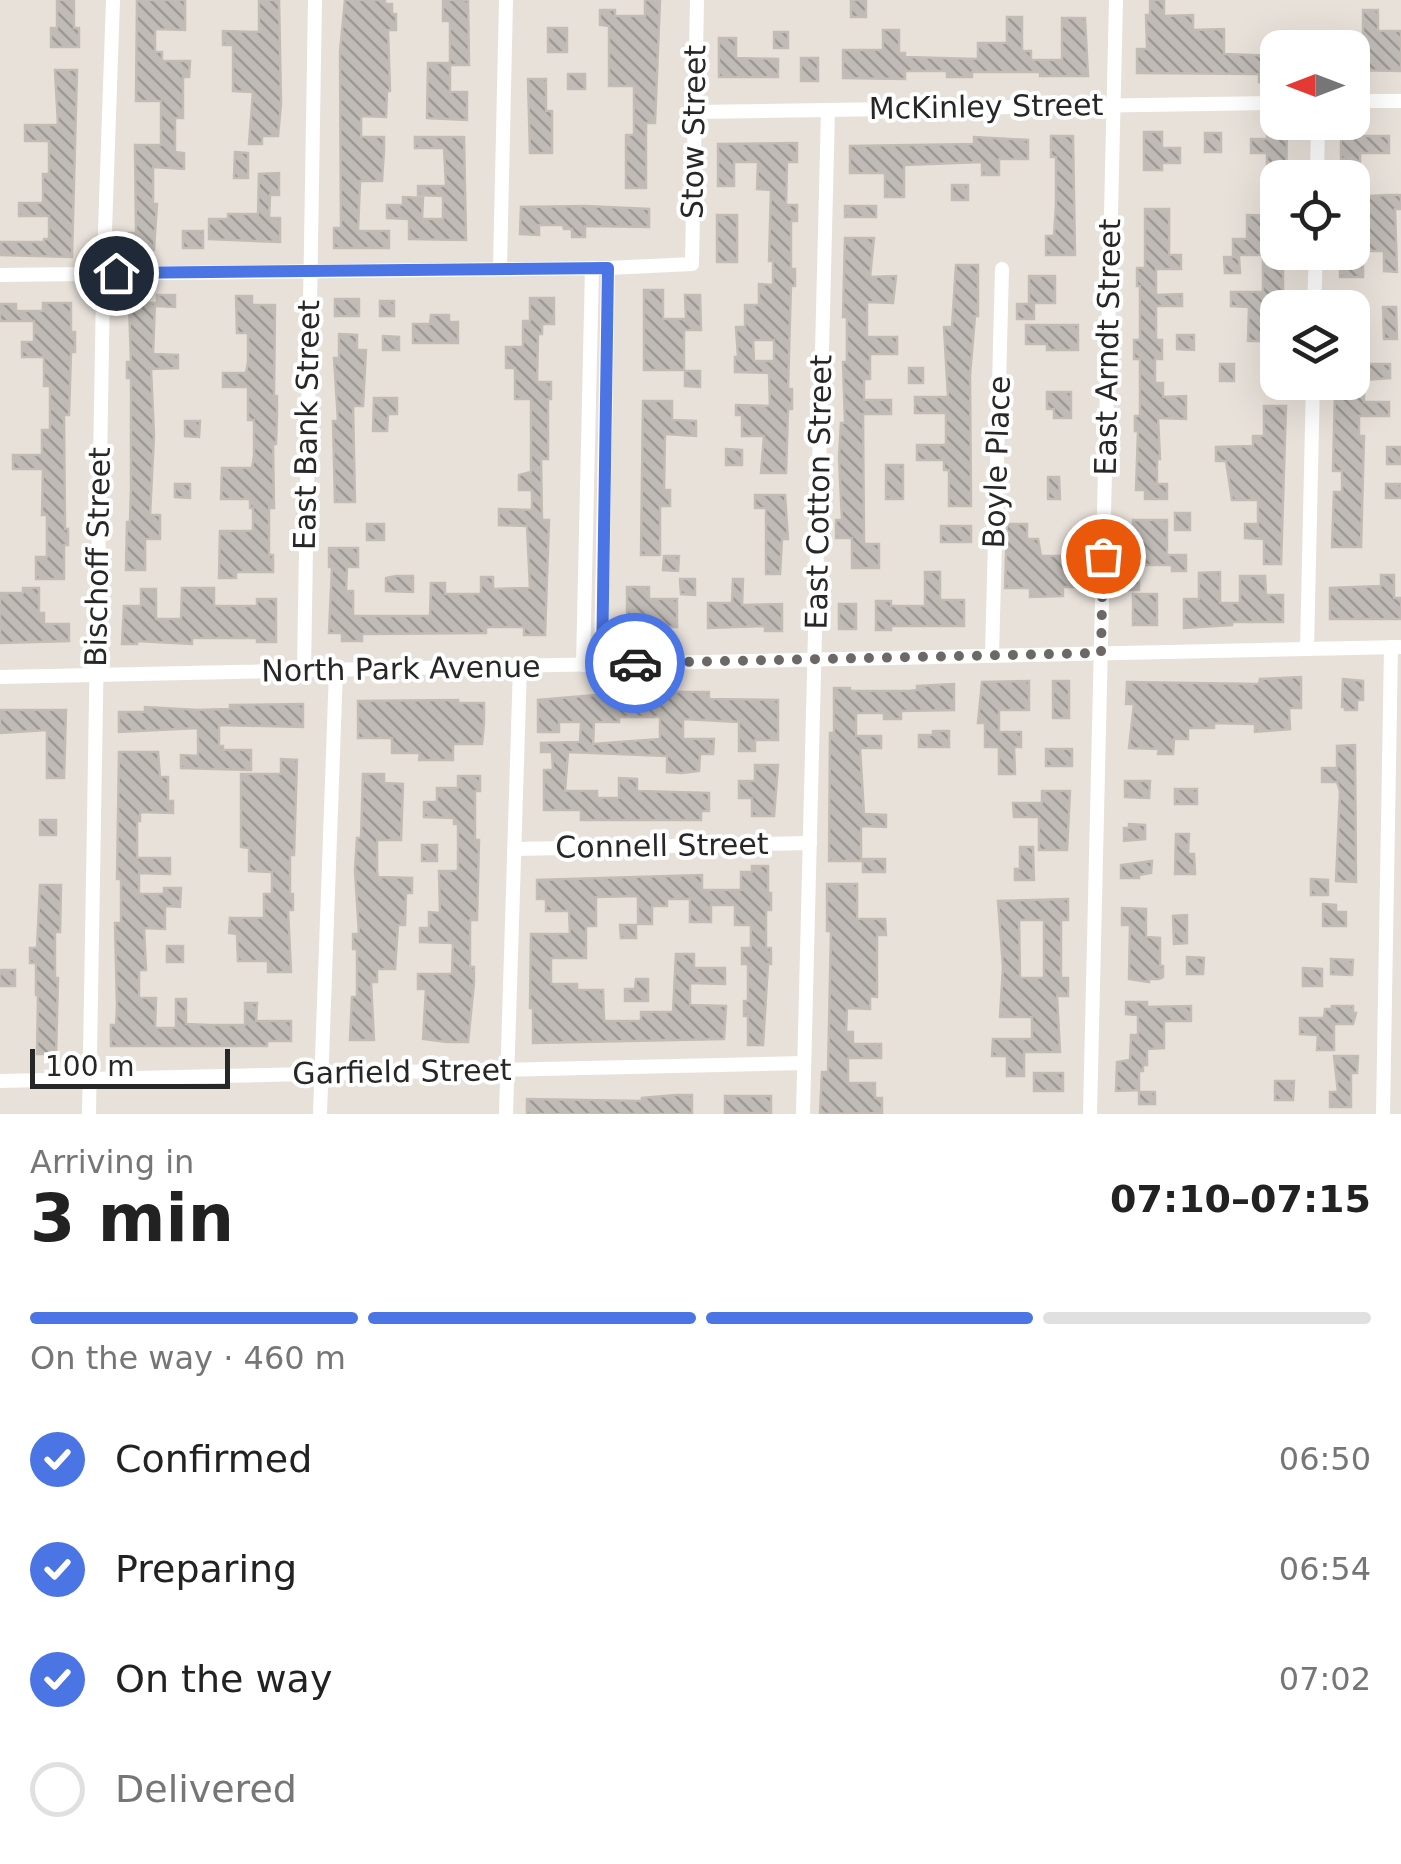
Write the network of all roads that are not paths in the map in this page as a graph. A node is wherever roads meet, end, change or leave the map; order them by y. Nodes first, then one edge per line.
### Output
1 (113, 0) edge
2 (314, 0) edge
3 (506, 0) edge
4 (696, 0) edge
5 (1116, 0) edge
6 (1401, 101) edge
7 (1260, 102) edge
8 (1370, 102) edge
9 (1114, 106) junction
10 (828, 110) junction
11 (694, 112) junction
12 (500, 268) junction
13 (592, 268) junction
14 (608, 268) junction
15 (1002, 269) dead end
16 (310, 270) junction
17 (103, 273) junction
18 (0, 275) edge
19 (1313, 400) edge
20 (1396, 647) edge
21 (1307, 649) junction
22 (1101, 653) junction
23 (992, 656) junction
24 (814, 660) junction
25 (602, 664) junction
26 (520, 666) junction
27 (583, 666) junction
28 (304, 670) junction
29 (336, 670) junction
30 (96, 675) junction
31 (0, 677) edge
32 (810, 843) junction
33 (514, 849) junction
34 (804, 1064) junction
35 (507, 1070) junction
36 (320, 1074) junction
37 (89, 1079) junction
38 (0, 1081) edge
39 (89, 1114) edge
40 (320, 1114) edge
41 (506, 1114) edge
42 (803, 1114) edge
43 (1090, 1114) edge
44 (1383, 1114) edge

1 - 17 street, Bischoff Street
2 - 16 street, East Bank Street
3 - 12 street
4 - 11 street, Stow Street
5 - 9 street, East Arndt Street
6 - 8 street
7 - 9 street, McKinley Street
9 - 10 street, McKinley Street
9 - 22 street, East Arndt Street
10 - 11 street, McKinley Street
10 - 24 street, East Cotton Street
11 - 14 street, Stow Street
12 - 13 street
12 - 16 street
13 - 14 street
13 - 27 street
14 - 25 street
15 - 23 street, Boyle Place
16 - 17 street
16 - 28 street, East Bank Street
17 - 18 street
17 - 30 street, Bischoff Street
19 - 21 street
20 - 21 street, North Park Avenue
20 - 44 street
21 - 22 street, North Park Avenue
22 - 23 street, North Park Avenue
22 - 43 street, East Arndt Street
23 - 24 street, North Park Avenue
24 - 25 street, North Park Avenue
24 - 32 street, East Cotton Street
25 - 27 street, North Park Avenue
26 - 27 street, North Park Avenue
26 - 29 street, North Park Avenue
26 - 33 street
28 - 29 street, North Park Avenue
28 - 30 street, North Park Avenue
29 - 36 street
30 - 31 street, North Park Avenue
30 - 37 street, Bischoff Street
32 - 33 street, Connell Street
32 - 34 street, East Cotton Street
33 - 35 street
34 - 35 street, Garfield Street
34 - 42 street, East Cotton Street
35 - 36 street, Garfield Street
35 - 41 street
36 - 37 street, Garfield Street
36 - 40 street
37 - 38 street, Garfield Street
37 - 39 street, Bischoff Street

